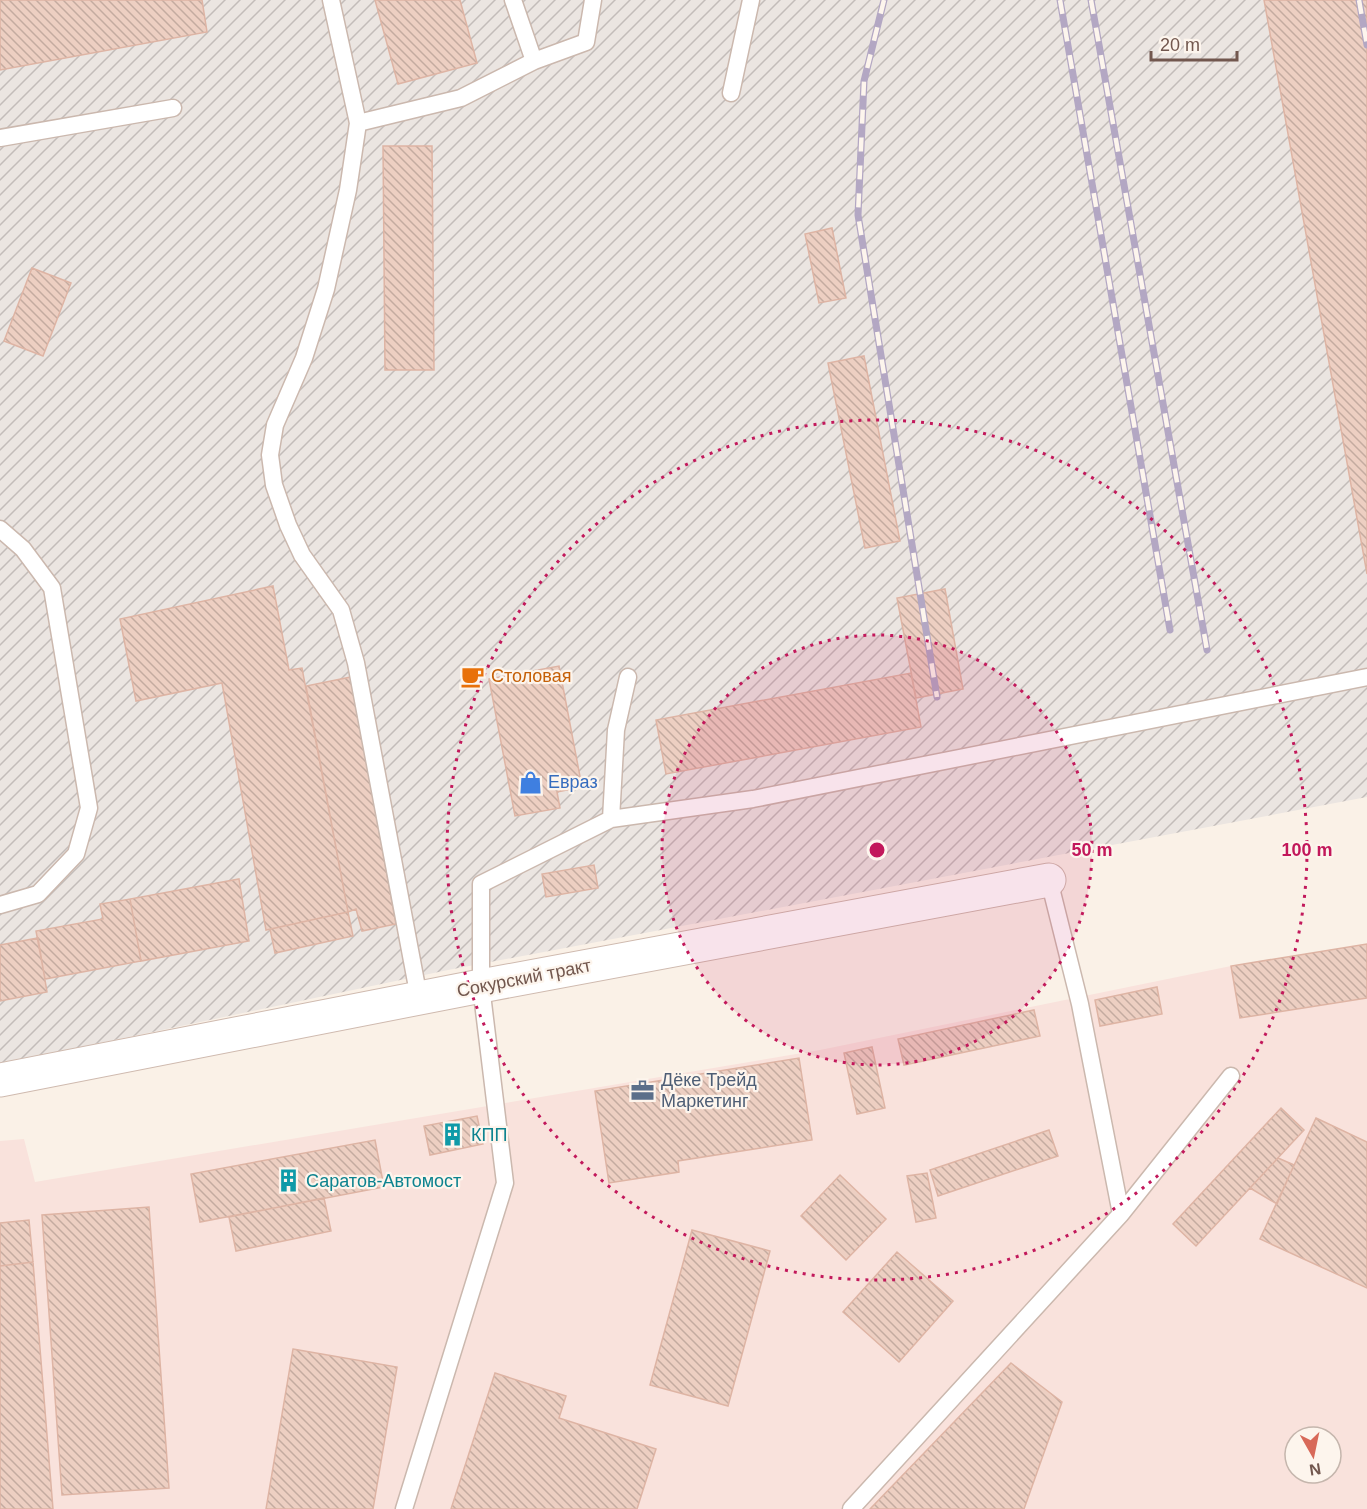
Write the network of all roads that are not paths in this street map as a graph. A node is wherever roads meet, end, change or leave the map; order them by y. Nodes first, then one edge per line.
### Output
1 (331, 0) edge
2 (513, 0) edge
3 (593, 0) edge
4 (751, 0) edge
5 (534, 61) junction
6 (731, 93) dead end
7 (173, 108) dead end
8 (358, 123) junction
9 (0, 138) edge
10 (0, 529) edge
11 (628, 677) dead end
12 (1367, 677) edge
13 (611, 819) junction
14 (1049, 880) joint
15 (0, 905) edge
16 (481, 986) junction
17 (419, 998) junction
18 (1231, 1076) dead end
19 (0, 1080) edge
20 (1121, 1214) junction
21 (404, 1509) edge
22 (851, 1509) edge

1 - 8 lane
2 - 5 lane
3 - 5 lane
4 - 6 lane
5 - 8 lane
7 - 9 lane
8 - 17 lane
10 - 15 lane
11 - 13 lane
12 - 13 lane
13 - 16 lane
14 - 16 street, Сокурский тракт
14 - 20 lane
16 - 17 street, Сокурский тракт
16 - 21 lane
17 - 19 street, Сокурский тракт
18 - 20 lane
20 - 22 lane

